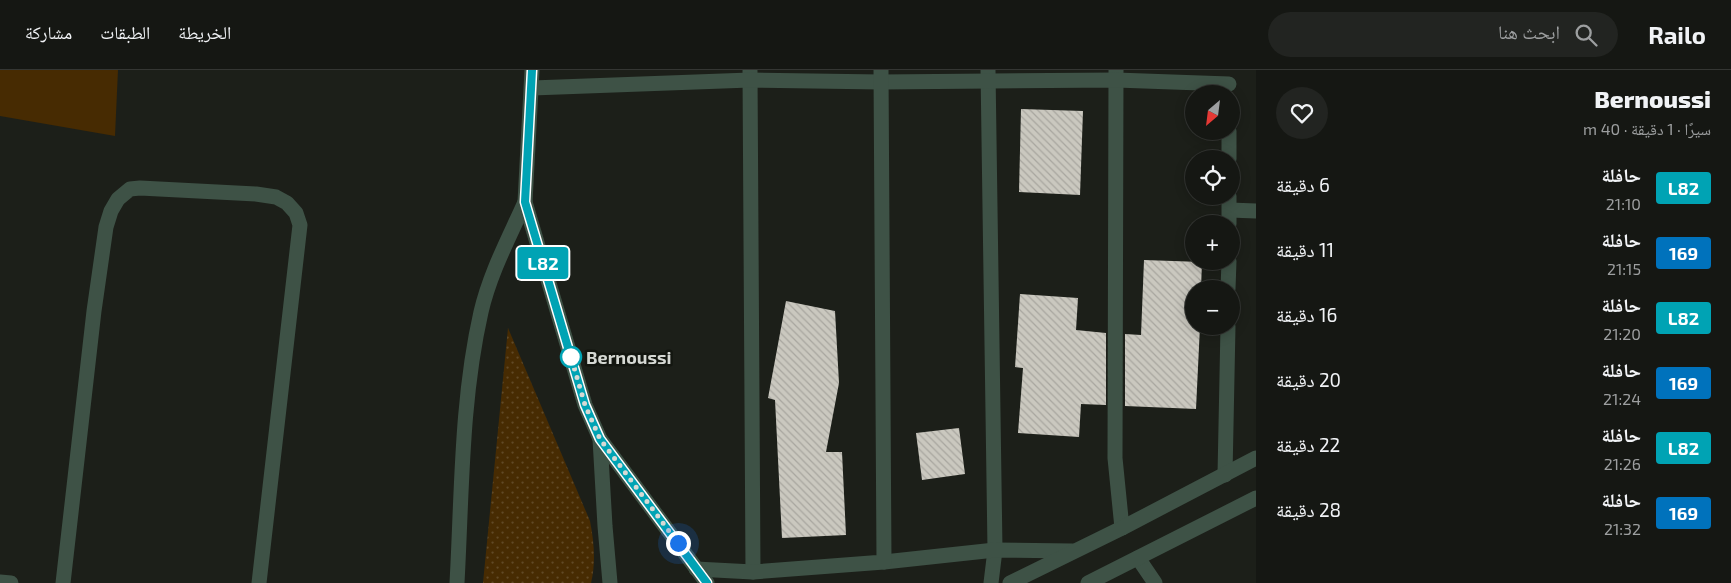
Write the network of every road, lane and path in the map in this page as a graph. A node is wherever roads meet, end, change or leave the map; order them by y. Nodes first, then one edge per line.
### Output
1 (532, 70) edge
2 (750, 75) edge
3 (1116, 75) edge
4 (881, 76) edge
5 (988, 76) edge
6 (1229, 83) edge
7 (532, 88) junction
8 (525, 202) junction
9 (1229, 210) edge
10 (1256, 210) edge
11 (1228, 335) edge
12 (600, 439) junction
13 (1256, 458) edge
14 (1225, 475) junction
15 (1256, 498) edge
16 (1122, 528) junction
17 (995, 550) junction
18 (1075, 551) junction
19 (1138, 558) junction
20 (884, 562) junction
21 (696, 569) junction
22 (753, 572) junction
23 (0, 582) edge
24 (11, 583) edge
25 (63, 583) edge
26 (259, 583) edge
27 (457, 583) edge
28 (610, 583) edge
29 (707, 583) edge
30 (991, 583) edge
31 (1010, 583) edge
32 (1088, 583) edge
33 (1155, 583) edge

1 - 7 street
2 - 4 street
2 - 7 street
2 - 22 street
3 - 5 street
3 - 6 street
3 - 16 street
4 - 5 street
4 - 20 street
5 - 17 street
7 - 8 street
8 - 12 street
8 - 27 street
9 - 10 street
11 - 14 street
12 - 21 street
12 - 28 street
13 - 14 street
14 - 16 street
15 - 19 street
16 - 18 street
17 - 18 street
17 - 20 street
17 - 30 street
18 - 31 street
19 - 32 street
19 - 33 street
20 - 22 street
21 - 22 street
21 - 29 street
23 - 24 street
25 - 26 street

